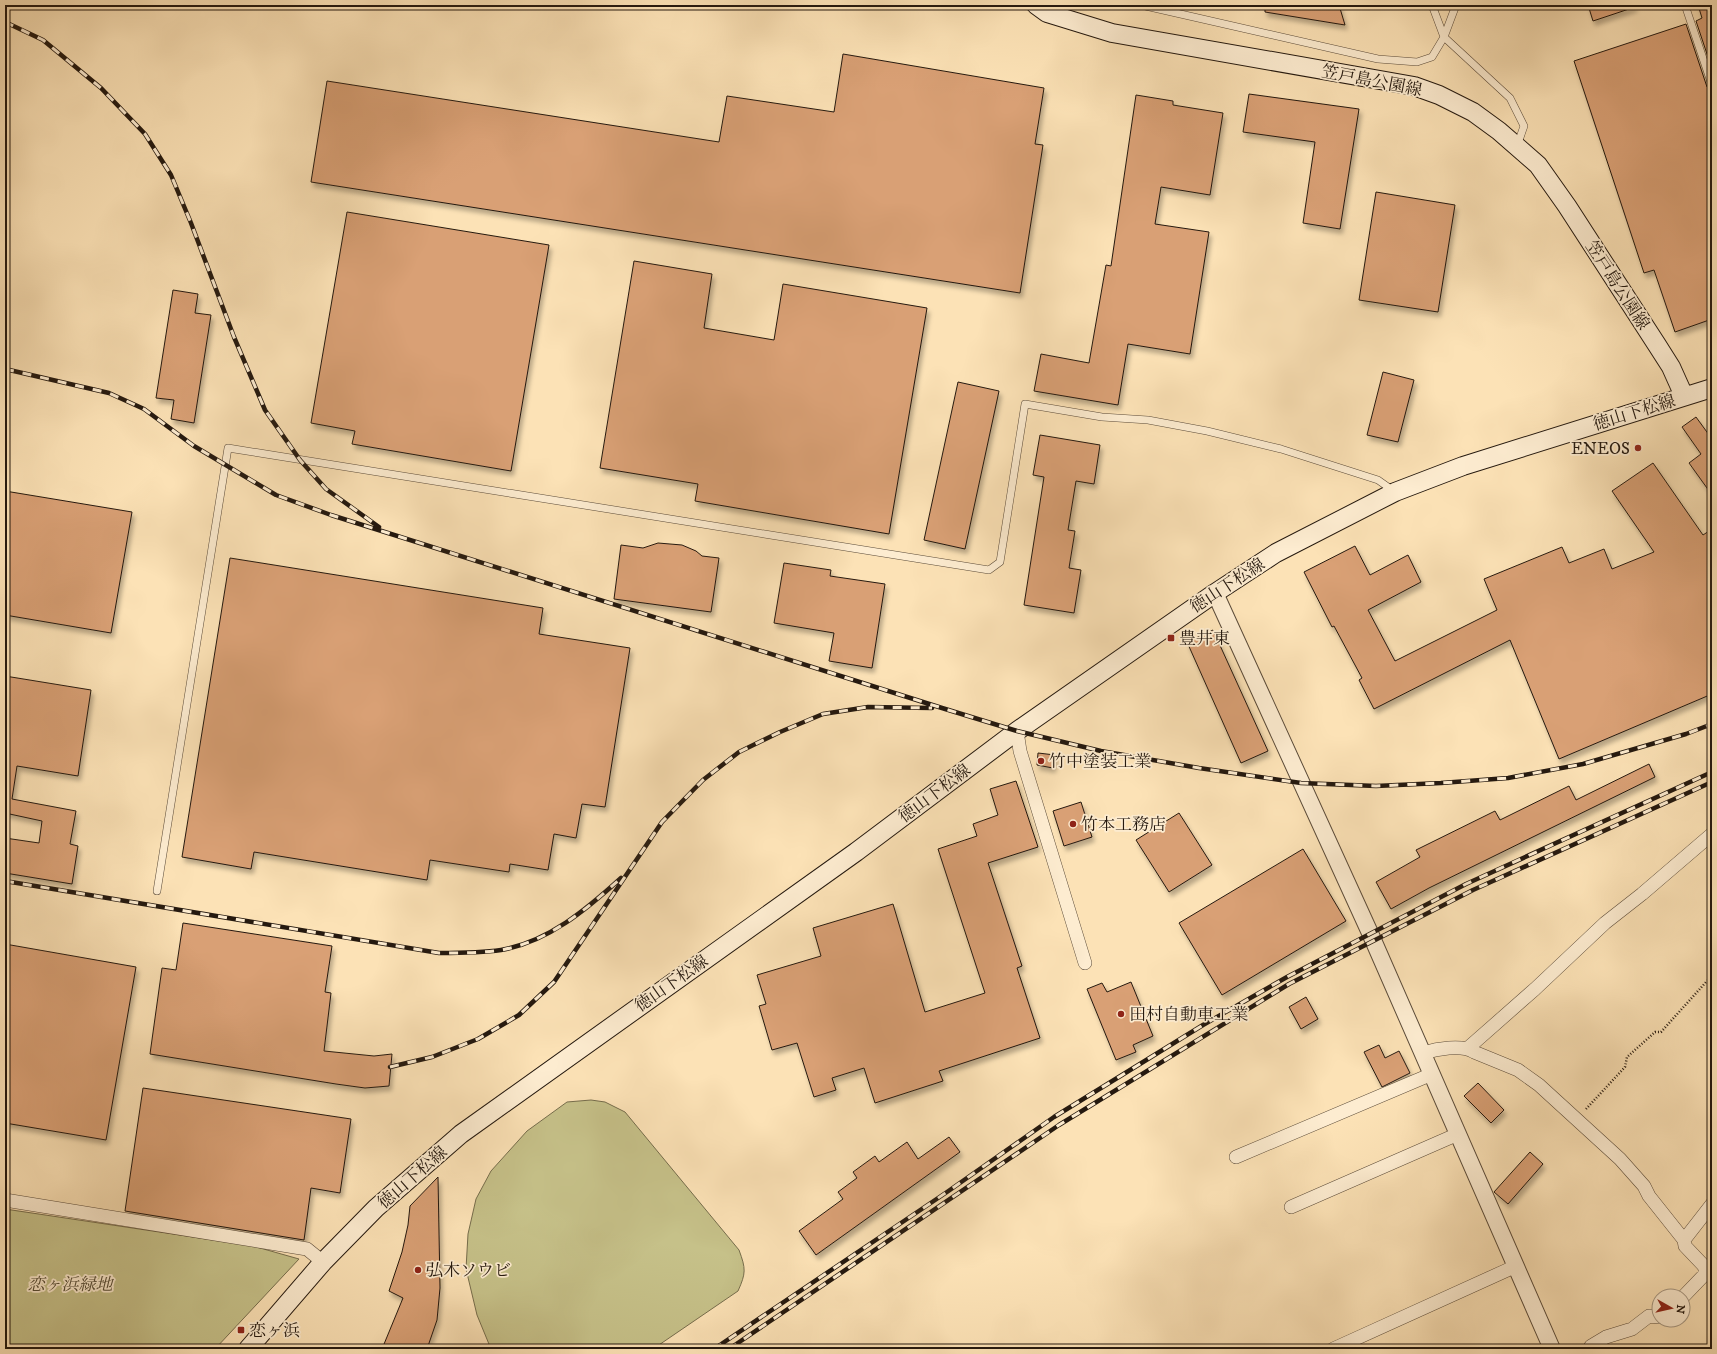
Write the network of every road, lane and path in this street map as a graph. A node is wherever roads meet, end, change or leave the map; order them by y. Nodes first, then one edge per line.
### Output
1 (1036, 5) edge
2 (1140, 5) edge
3 (1432, 5) edge
4 (1456, 5) edge
5 (1685, 5) edge
6 (1444, 37) junction
7 (1712, 85) edge
8 (1517, 147) junction
9 (1712, 388) edge
10 (1684, 396) junction
11 (1395, 492) junction
12 (1215, 593) junction
13 (1017, 731) junction
14 (1712, 834) edge
15 (157, 891) dead end
16 (1085, 963) dead end
17 (1712, 978) edge
18 (1468, 1048) junction
19 (1423, 1053) junction
20 (1432, 1074) junction
21 (1576, 1119) junction
22 (1458, 1134) junction
23 (1236, 1157) dead end
24 (5, 1200) edge
25 (1712, 1204) edge
26 (1291, 1207) dead end
27 (1684, 1240) junction
28 (323, 1262) junction
29 (1516, 1266) junction
30 (1691, 1289) edge
31 (1651, 1316) edge
32 (248, 1349) edge
33 (1334, 1349) edge
34 (1552, 1349) edge
35 (1589, 1349) edge

1 - 8 main road, 笠戸島公園線
2 - 6 lane
3 - 6 lane
4 - 6 lane
5 - 7 lane
6 - 8 lane
8 - 10 main road, 笠戸島公園線
9 - 10 main road, 徳山下松線
10 - 11 main road, 徳山下松線
11 - 12 main road, 徳山下松線
11 - 15 lane
12 - 13 main road, 徳山下松線
12 - 19 street
13 - 16 street
13 - 28 main road, 徳山下松線
14 - 18 street
17 - 21 path
18 - 19 street
18 - 21 street
19 - 20 street
20 - 22 street
20 - 23 street
21 - 27 street
22 - 26 street
22 - 29 street
24 - 28 street
25 - 27 street
27 - 30 street
28 - 32 main road, 徳山下松線
29 - 33 street
29 - 34 street
31 - 35 street

